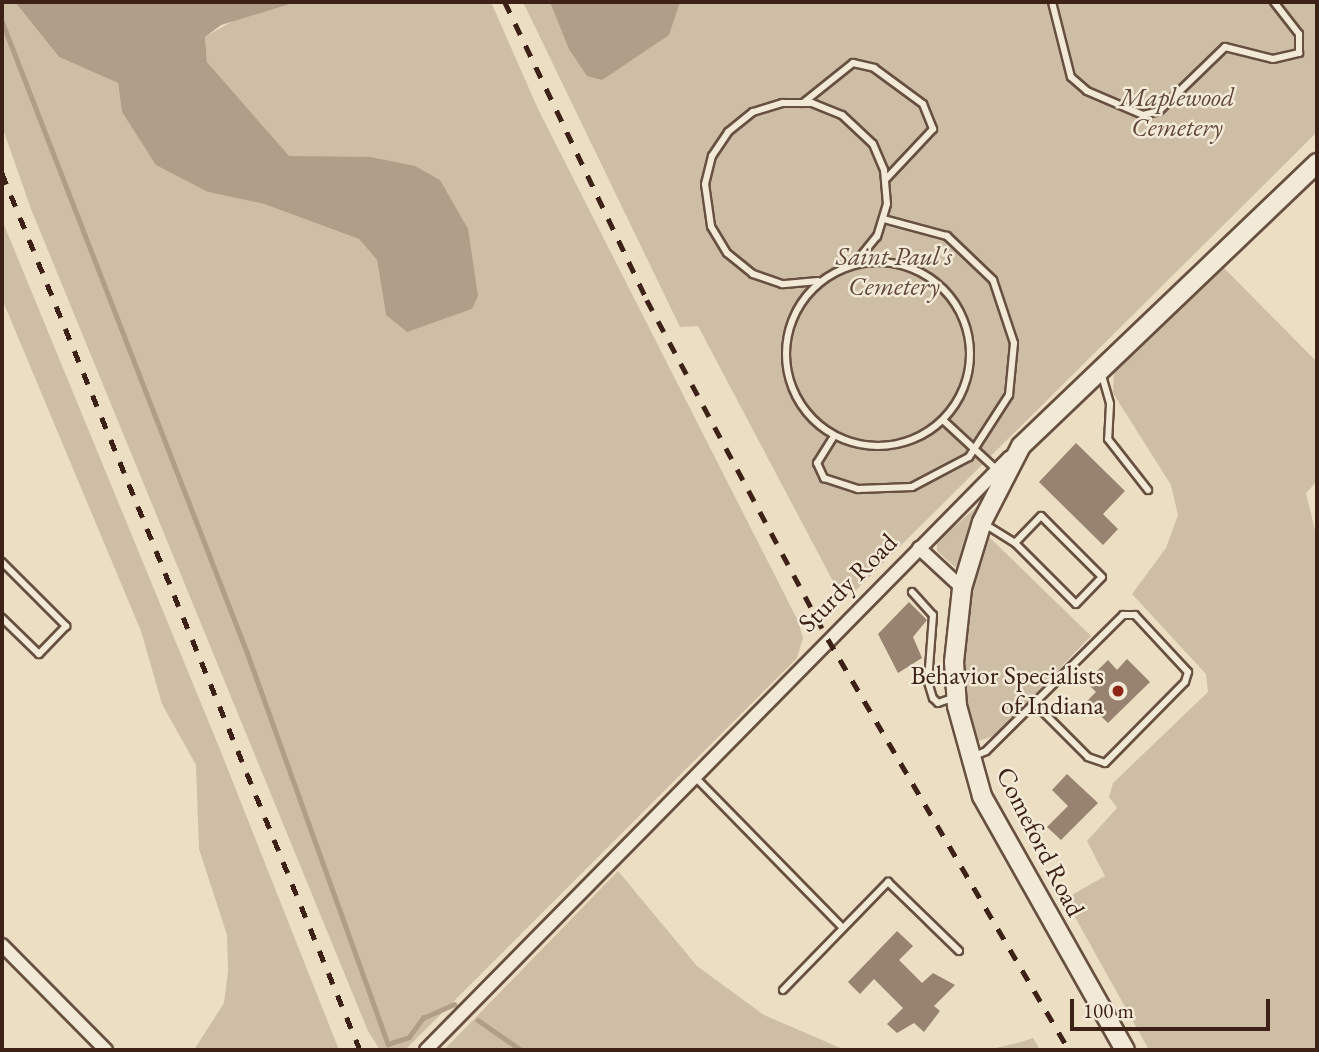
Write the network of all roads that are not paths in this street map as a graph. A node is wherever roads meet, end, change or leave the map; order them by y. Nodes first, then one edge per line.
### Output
1 (1052, 2) edge
2 (1274, 2) edge
3 (803, 103) junction
4 (1317, 163) edge
5 (886, 179) junction
6 (884, 219) junction
7 (854, 264) junction
8 (821, 280) junction
9 (1101, 370) junction
10 (943, 420) junction
11 (834, 436) junction
12 (1021, 446) junction
13 (975, 450) junction
14 (997, 470) junction
15 (1148, 490) dead end
16 (982, 523) junction
17 (1015, 542) junction
18 (919, 548) junction
19 (2, 562) edge
20 (962, 588) junction
21 (912, 592) dead end
22 (2, 618) edge
23 (957, 697) junction
24 (1035, 704) junction
25 (970, 758) junction
26 (695, 776) junction
27 (843, 928) junction
28 (2, 945) edge
29 (960, 951) dead end
30 (783, 990) dead end
31 (106, 1050) edge
32 (426, 1050) edge
33 (1125, 1050) edge

1 - 2 lane
3 - 5 lane
3 - 5 lane
3 - 8 lane
4 - 9 street, Sturdy Road
5 - 6 lane
6 - 7 lane
6 - 13 lane
7 - 8 lane
7 - 10 lane
8 - 11 lane
9 - 12 street, Sturdy Road
9 - 15 lane
10 - 11 lane
10 - 13 lane
11 - 13 lane
12 - 14 street, Sturdy Road
12 - 16 street, Comeford Road
13 - 14 lane
14 - 18 street, Sturdy Road
16 - 17 lane
16 - 20 street, Comeford Road
17 - 17 lane
18 - 20 street
18 - 26 street, Sturdy Road
19 - 22 lane
20 - 23 street, Comeford Road
21 - 23 lane
23 - 25 street, Comeford Road
24 - 24 lane
24 - 25 lane
25 - 33 street, Comeford Road
26 - 27 lane
26 - 32 street, Sturdy Road
27 - 29 lane
27 - 30 lane
28 - 31 street

